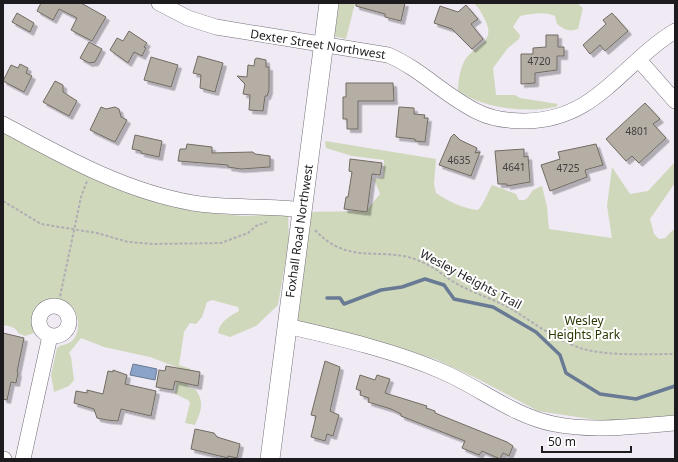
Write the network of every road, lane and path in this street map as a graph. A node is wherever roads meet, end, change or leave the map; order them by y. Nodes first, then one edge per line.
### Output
1 (159, 3) edge
2 (329, 3) edge
3 (675, 31) edge
4 (324, 44) junction
5 (639, 60) junction
6 (675, 100) edge
7 (3, 124) edge
8 (91, 170) junction
9 (3, 201) edge
10 (302, 210) junction
11 (265, 222) dead end
12 (314, 228) dead end
13 (74, 229) junction
14 (58, 306) junction
15 (287, 326) junction
16 (50, 336) junction
17 (675, 354) edge
18 (675, 423) edge
19 (23, 459) edge
20 (270, 459) edge

1 - 4 street, Dexter Street Northwest
2 - 4 main road, Foxhall Road Northwest
3 - 5 street, Dexter Street Northwest
4 - 5 street, Dexter Street Northwest
4 - 10 main road, Foxhall Road Northwest
5 - 6 street
7 - 8 street
8 - 10 street
8 - 13 path
9 - 13 path
10 - 15 main road, Foxhall Road Northwest
11 - 13 path
12 - 17 path, Wesley Heights Trail
13 - 14 path
14 - 16 street
14 - 16 street
15 - 18 street
15 - 20 main road, Foxhall Road Northwest
16 - 19 street

